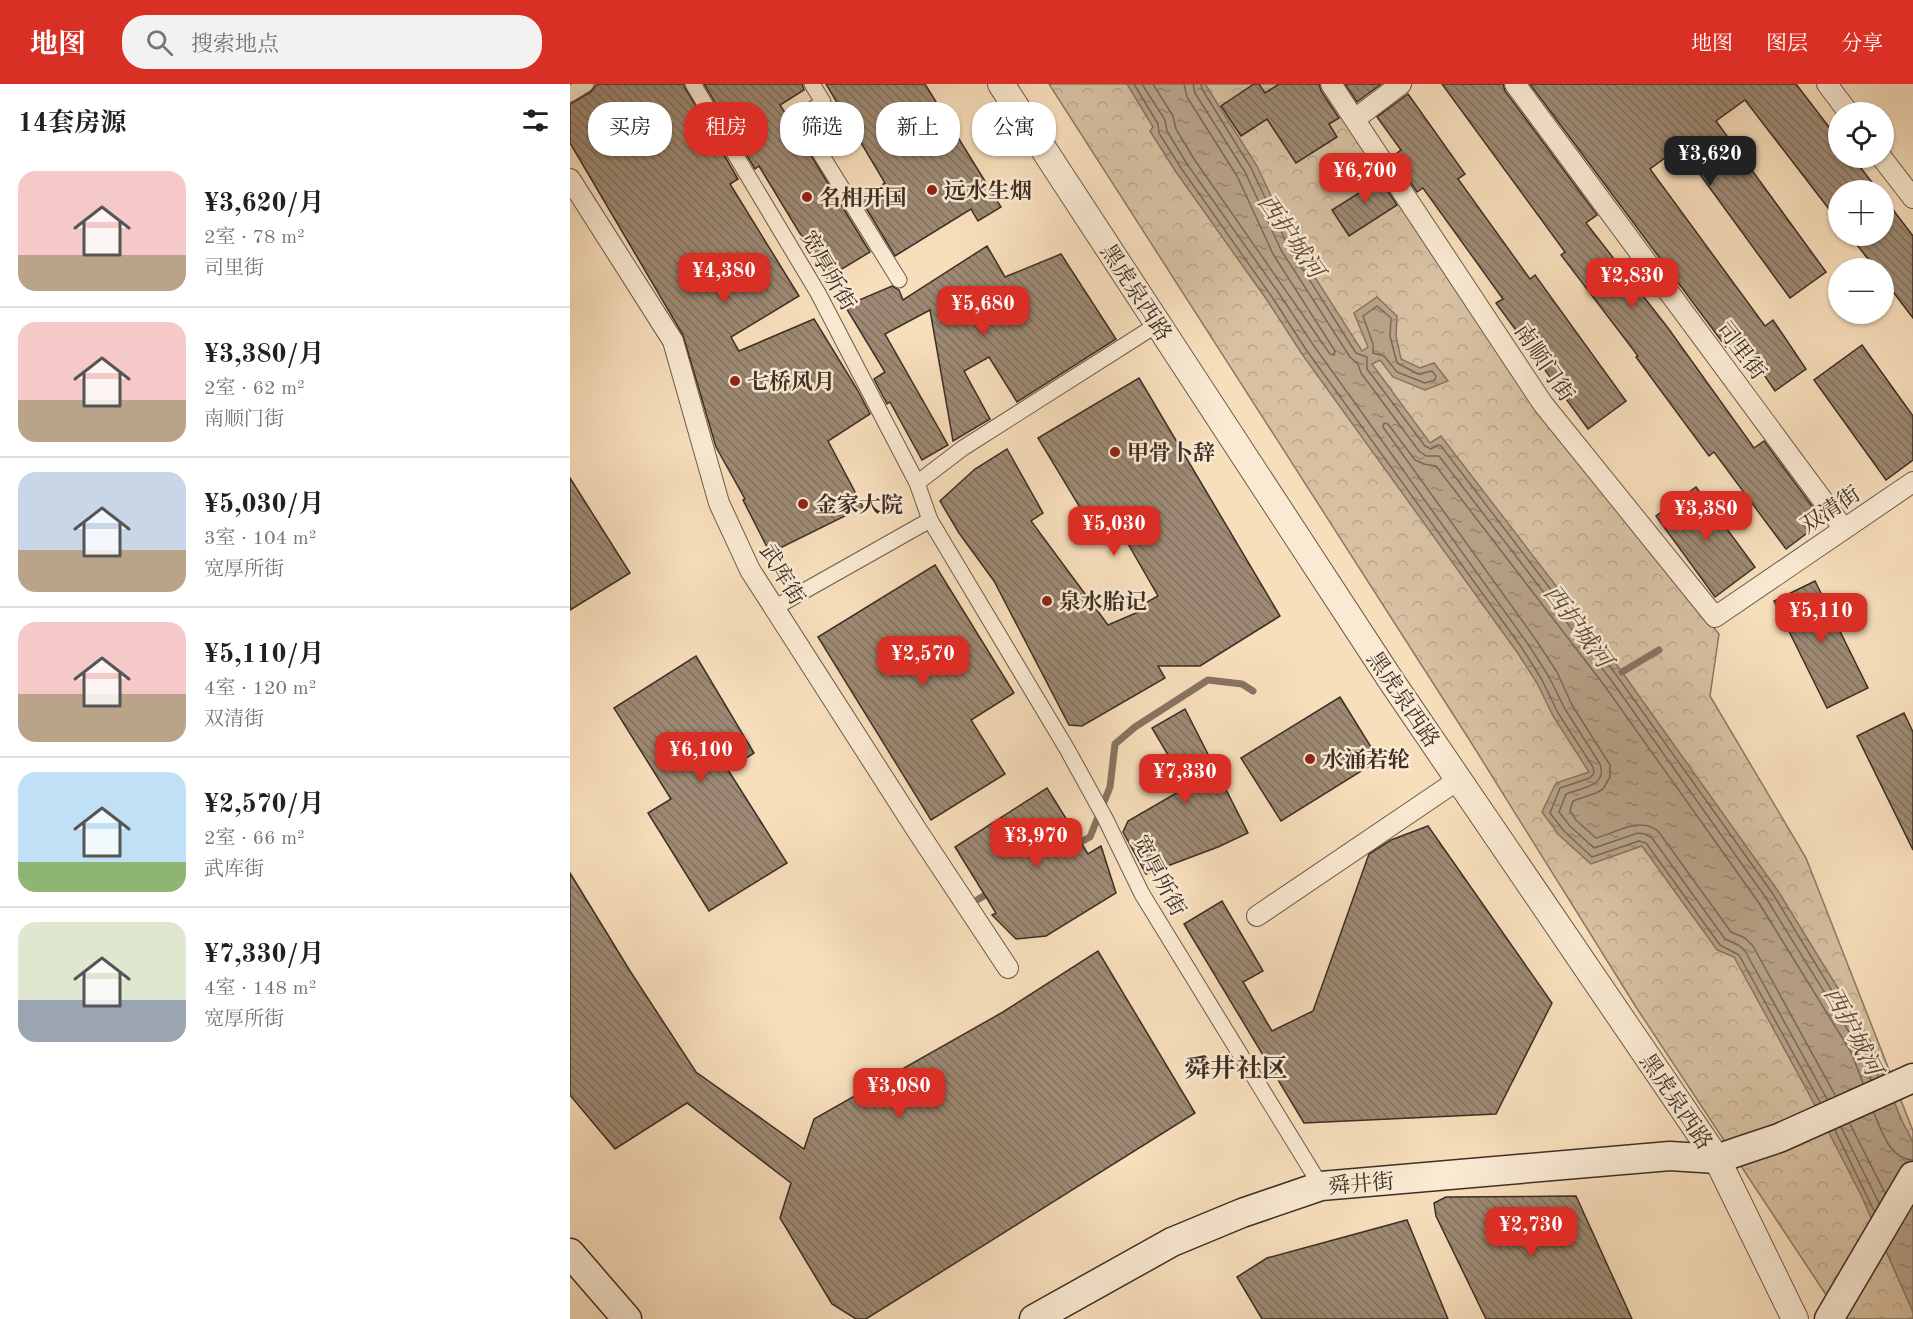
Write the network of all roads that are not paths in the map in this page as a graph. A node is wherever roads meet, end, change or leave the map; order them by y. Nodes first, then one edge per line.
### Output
1 (586, 84) edge
2 (693, 84) edge
3 (812, 84) edge
4 (1001, 84) edge
5 (1330, 84) edge
6 (1401, 84) edge
7 (1515, 84) edge
8 (1827, 84) edge
9 (570, 94) edge
10 (1840, 102) edge
11 (1355, 119) junction
12 (1890, 168) edge
13 (570, 179) edge
14 (1913, 198) edge
15 (899, 280) dead end
16 (1158, 324) junction
17 (1913, 482) edge
18 (917, 483) junction
19 (930, 520) junction
20 (1844, 529) junction
21 (774, 608) junction
22 (1714, 617) joint
23 (1458, 780) junction
24 (1257, 916) dead end
25 (1008, 969) dead end
26 (1913, 1078) edge
27 (1716, 1159) junction
28 (1913, 1176) edge
29 (1321, 1186) junction
30 (570, 1253) edge
31 (1831, 1316) edge
32 (627, 1319) edge
33 (1034, 1319) edge
34 (1795, 1319) edge

1 - 9 street
2 - 18 street, 宽厚所街
3 - 15 street
4 - 16 street, 黑虎泉西路
5 - 11 street, 南顺门街
6 - 11 street
7 - 20 street, 司里街
8 - 10 street
11 - 22 street, 南顺门街
12 - 14 street
13 - 21 street, 武库街
16 - 18 street
16 - 23 street, 黑虎泉西路
17 - 20 street, 双清街
18 - 19 street, 宽厚所街
19 - 21 street
19 - 29 street, 宽厚所街
20 - 22 street, 双清街
21 - 25 street, 武库街
23 - 24 street
23 - 27 street, 黑虎泉西路
26 - 27 main road
27 - 29 main road, 舜井街
27 - 34 street, 黑虎泉西路
28 - 31 main road
29 - 33 main road, 舜井街
30 - 32 main road

